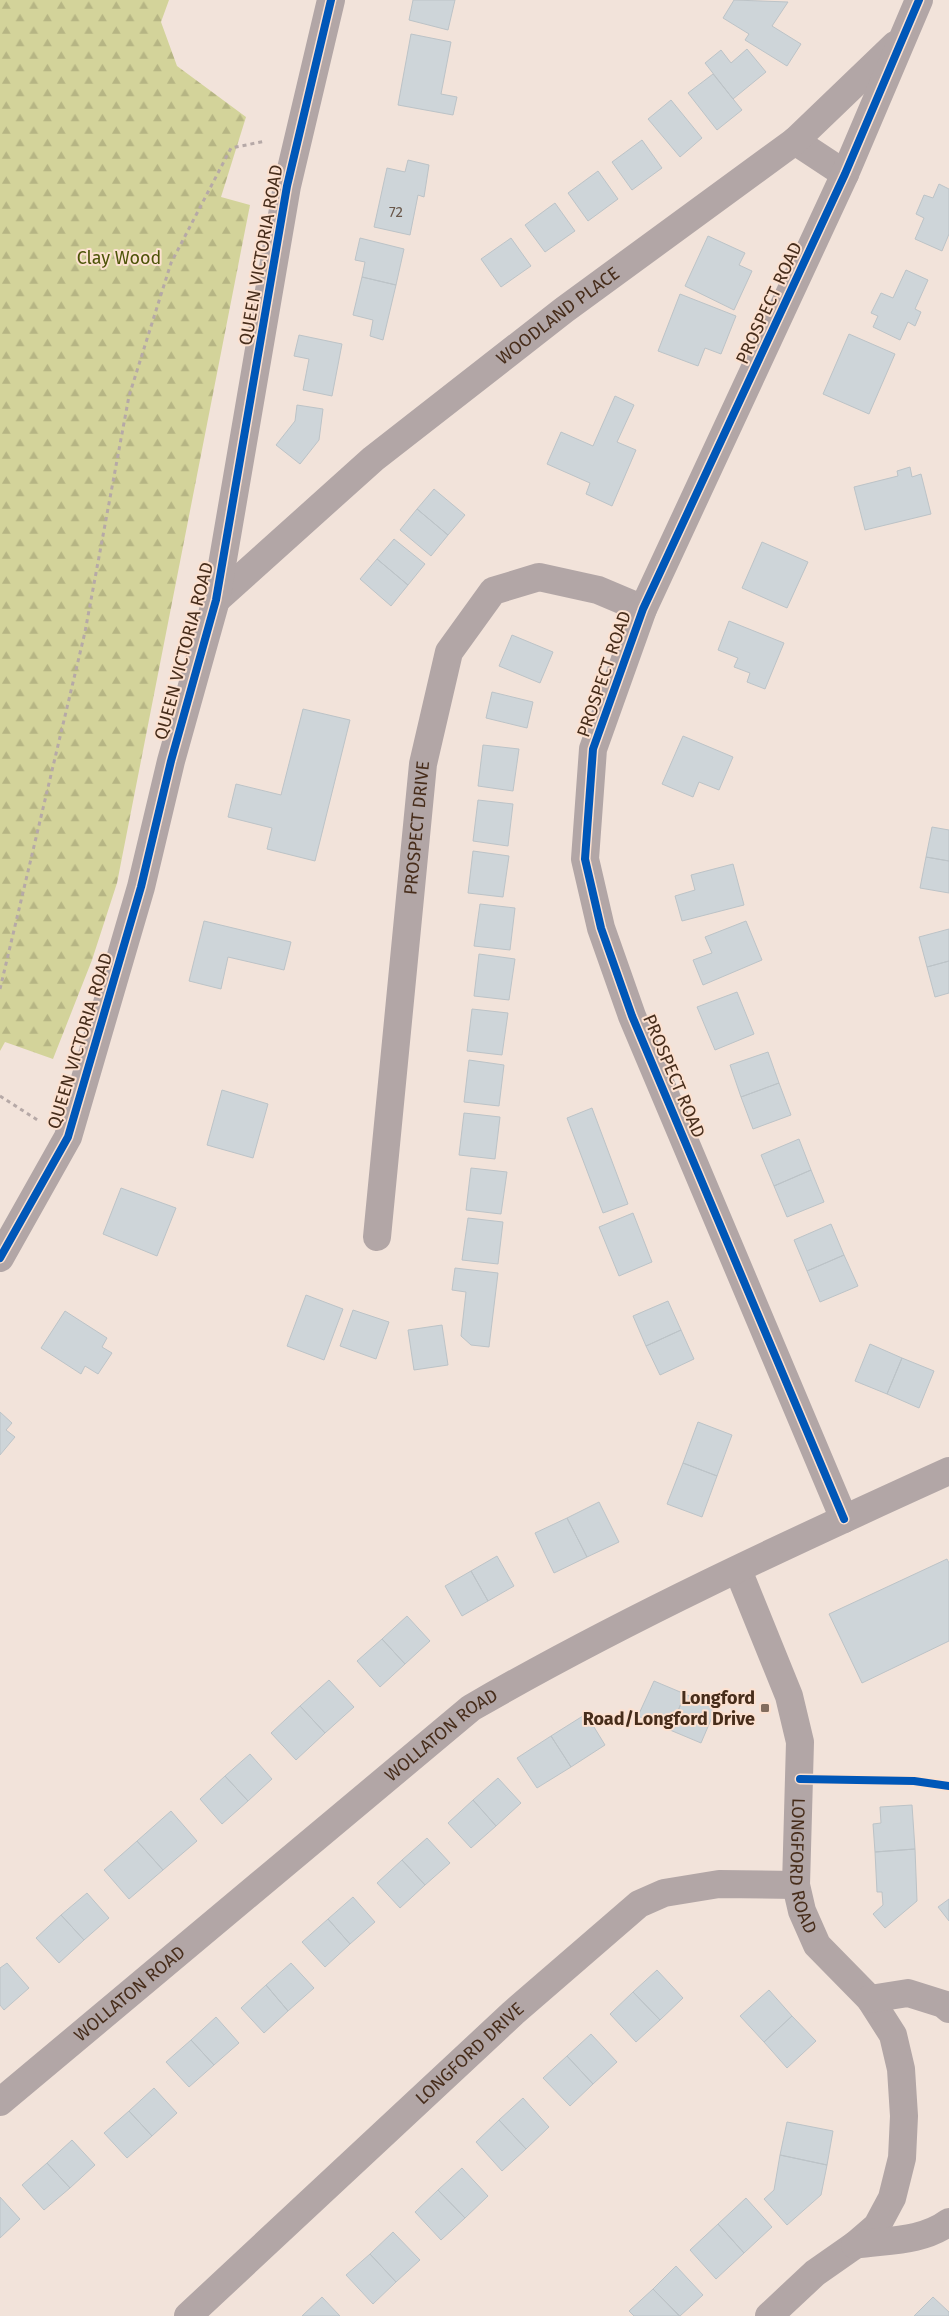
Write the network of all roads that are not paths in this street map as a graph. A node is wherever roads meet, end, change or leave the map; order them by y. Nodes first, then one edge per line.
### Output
1 (331, 0) edge
2 (919, 0) edge
3 (904, 36) junction
4 (795, 140) junction
5 (845, 174) junction
6 (216, 600) junction
7 (643, 609) junction
8 (377, 1237) dead end
9 (0, 1258) edge
10 (949, 1471) edge
11 (844, 1519) junction
12 (738, 1570) junction
13 (796, 1885) junction
14 (870, 1999) junction
15 (949, 2008) edge
16 (0, 2102) edge
17 (949, 2222) edge
18 (855, 2245) junction
19 (188, 2316) edge
20 (769, 2316) edge

1 - 6 street, QUEEN VICTORIA ROAD
2 - 3 street, PROSPECT ROAD
3 - 4 street, WOODLAND PLACE
3 - 5 street, PROSPECT ROAD
4 - 5 street
4 - 6 street, WOODLAND PLACE
5 - 7 street, PROSPECT ROAD
6 - 9 street, QUEEN VICTORIA ROAD
7 - 8 street, PROSPECT DRIVE
7 - 11 street, PROSPECT ROAD
10 - 11 street, WOLLATON ROAD
11 - 12 street, WOLLATON ROAD
12 - 13 street, LONGFORD ROAD
12 - 16 street, WOLLATON ROAD
13 - 14 street, LONGFORD ROAD
13 - 19 street, LONGFORD DRIVE
14 - 15 street
14 - 18 street, LONGFORD ROAD
17 - 18 street, LONGFORD ROAD
18 - 20 street, LONGFORD ROAD

